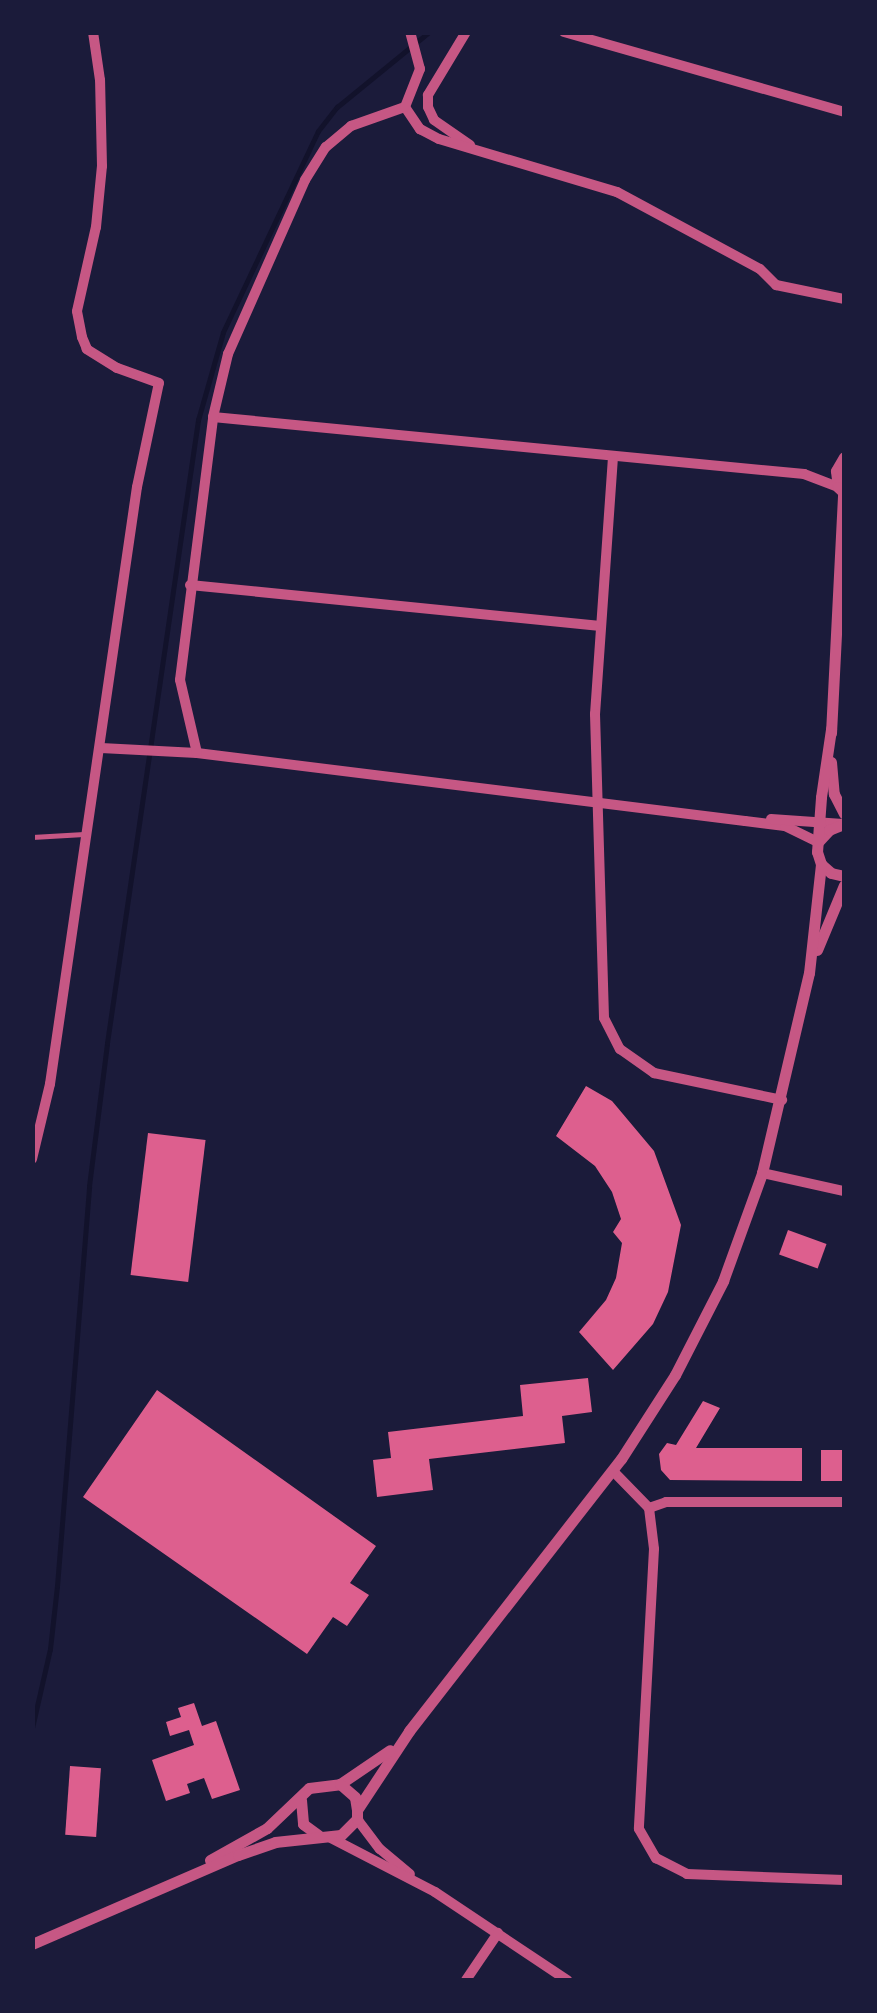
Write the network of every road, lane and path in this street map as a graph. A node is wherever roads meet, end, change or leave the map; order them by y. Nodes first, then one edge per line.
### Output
1 (93, 32) edge
2 (466, 32) edge
3 (564, 32) edge
4 (410, 33) edge
5 (405, 107) junction
6 (844, 112) edge
7 (479, 151) junction
8 (844, 299) edge
9 (213, 417) junction
10 (613, 458) junction
11 (842, 460) edge
12 (804, 474) junction
13 (842, 491) edge
14 (844, 560) edge
15 (840, 581) junction
16 (190, 585) junction
17 (598, 626) junction
18 (830, 729) junction
19 (101, 748) junction
20 (197, 753) junction
21 (596, 802) junction
22 (820, 820) junction
23 (844, 820) edge
24 (745, 821) junction
25 (85, 834) junction
26 (32, 836) edge
27 (818, 842) junction
28 (821, 864) junction
29 (844, 876) edge
30 (844, 885) edge
31 (810, 973) junction
32 (782, 1100) junction
33 (32, 1159) edge
34 (762, 1172) junction
35 (844, 1191) edge
36 (613, 1471) junction
37 (844, 1502) edge
38 (649, 1508) junction
39 (409, 1731) junction
40 (340, 1784) junction
41 (301, 1800) junction
42 (357, 1815) junction
43 (326, 1837) junction
44 (844, 1880) edge
45 (162, 1886) junction
46 (435, 1892) junction
47 (498, 1933) junction
48 (32, 1944) edge
49 (466, 1980) edge
50 (567, 1980) edge

1 - 19 street
2 - 7 street
3 - 6 street
4 - 5 street
5 - 7 street
5 - 9 street
7 - 8 street
9 - 10 street
9 - 16 street
10 - 12 street
10 - 17 street
11 - 12 street
11 - 13 street
12 - 13 street
13 - 15 street
14 - 15 street
15 - 18 street
16 - 17 street
16 - 20 street
17 - 21 street
18 - 22 street
18 - 23 street
19 - 20 street
19 - 25 street
20 - 21 street
21 - 24 street
21 - 32 street
22 - 23 street
22 - 24 street
22 - 27 street
23 - 27 street
24 - 27 street
25 - 26 lane
25 - 33 street
27 - 28 street
28 - 29 street
28 - 31 street
30 - 31 street
31 - 32 street
32 - 34 street
34 - 35 street
34 - 36 street
36 - 38 street
36 - 39 street
37 - 38 street
38 - 44 street
39 - 40 street
39 - 42 street
40 - 41 street
40 - 42 street
41 - 43 street
41 - 45 street
42 - 43 street
42 - 46 street
43 - 45 street
43 - 46 street
45 - 48 street
46 - 47 street
47 - 49 street
47 - 50 street

